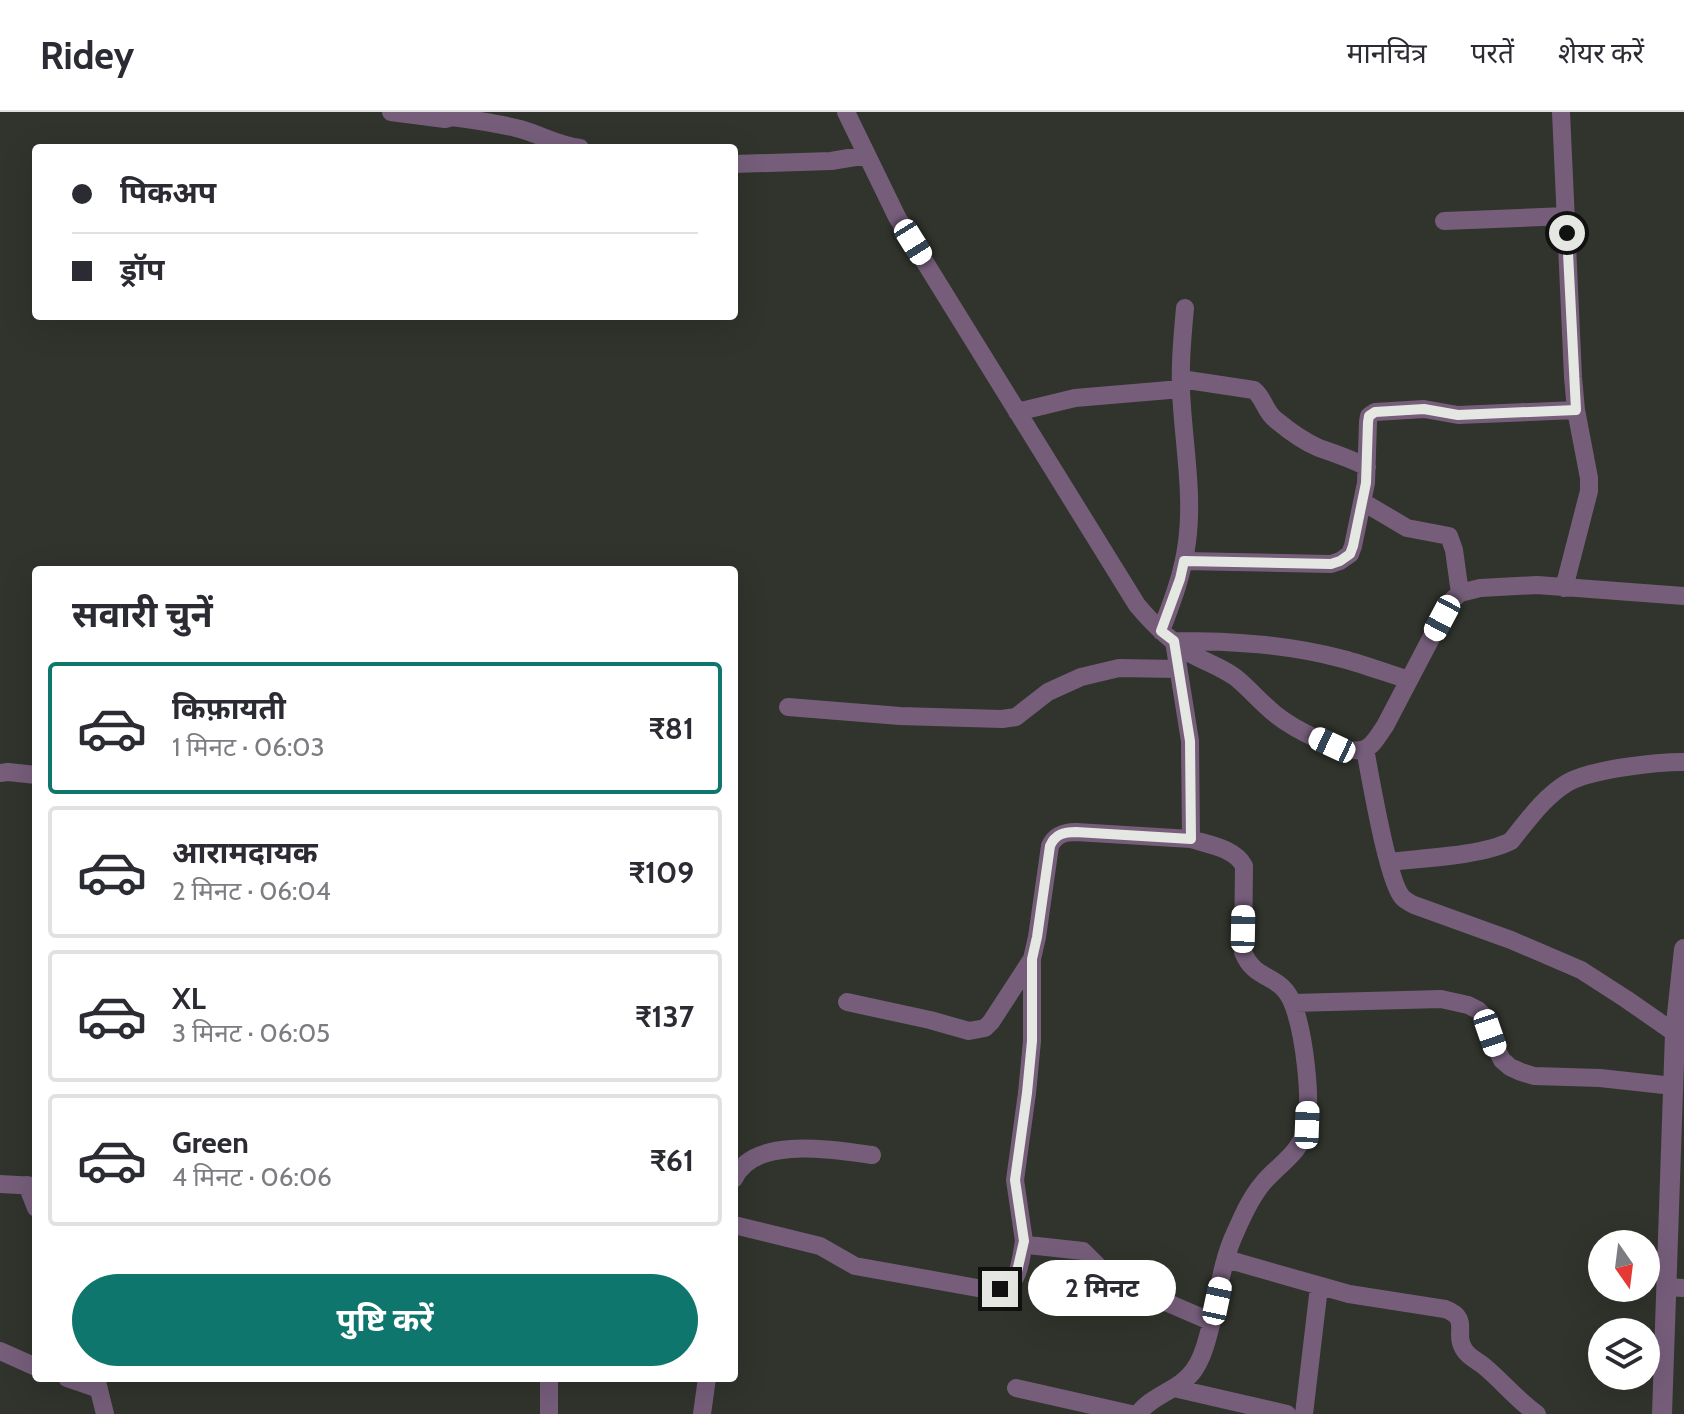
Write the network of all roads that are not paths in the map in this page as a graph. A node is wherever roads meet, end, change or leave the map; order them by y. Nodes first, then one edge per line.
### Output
1 (391, 112) edge
2 (846, 112) edge
3 (1561, 112) edge
4 (453, 114) edge
5 (559, 144) edge
6 (867, 155) junction
7 (738, 164) edge
8 (1566, 216) junction
9 (1444, 221) dead end
10 (1185, 308) dead end
11 (1181, 384) junction
12 (1576, 410) junction
13 (1017, 412) junction
14 (1367, 467) junction
15 (1363, 502) junction
16 (1184, 561) junction
17 (1564, 588) junction
18 (1460, 593) junction
19 (1684, 596) edge
20 (1168, 636) junction
21 (1177, 669) junction
22 (1409, 680) junction
23 (788, 707) dead end
24 (1365, 749) junction
25 (1684, 762) edge
26 (0, 773) edge
27 (32, 775) edge
28 (1191, 839) junction
29 (1389, 862) junction
30 (1684, 949) edge
31 (1032, 959) junction
32 (1682, 986) edge
33 (847, 1002) dead end
34 (1293, 1003) junction
35 (1675, 1033) junction
36 (1673, 1086) junction
37 (872, 1155) dead end
38 (738, 1172) edge
39 (0, 1184) edge
40 (31, 1186) edge
41 (738, 1226) edge
42 (1024, 1241) junction
43 (1226, 1259) junction
44 (1319, 1287) junction
45 (1675, 1288) edge
46 (1212, 1322) junction
47 (0, 1351) edge
48 (32, 1365) edge
49 (549, 1382) edge
50 (706, 1382) edge
51 (98, 1384) edge
52 (1016, 1388) dead end
53 (1174, 1388) junction
54 (105, 1414) edge
55 (549, 1414) edge
56 (702, 1414) edge
57 (1131, 1414) edge
58 (1138, 1414) edge
59 (1287, 1414) edge
60 (1304, 1414) edge
61 (1537, 1414) edge
62 (1662, 1414) edge

1 - 4 street
2 - 6 street
3 - 8 street
4 - 5 street
6 - 7 street
6 - 13 street
8 - 9 street
8 - 12 street
10 - 11 street
11 - 13 street
11 - 14 street
11 - 16 street
12 - 14 street
12 - 17 street
13 - 20 street
14 - 15 street
15 - 16 street
15 - 18 street
16 - 20 street
17 - 18 street
17 - 19 street
18 - 22 street
20 - 21 street
20 - 22 street
20 - 24 street
21 - 23 street
21 - 28 street
22 - 24 street
24 - 29 street
25 - 29 street
26 - 27 street
28 - 31 street
28 - 34 street
29 - 35 street
30 - 32 street
31 - 33 street
31 - 42 street
32 - 35 street
34 - 36 street
34 - 43 street
35 - 36 street
36 - 45 street
37 - 38 street
39 - 40 street
41 - 42 street
42 - 46 street
43 - 44 street
43 - 46 street
44 - 60 street
44 - 61 street
45 - 62 street
46 - 53 street
47 - 48 street
49 - 55 street
50 - 56 street
51 - 54 street
52 - 57 street
53 - 58 street
53 - 59 street

